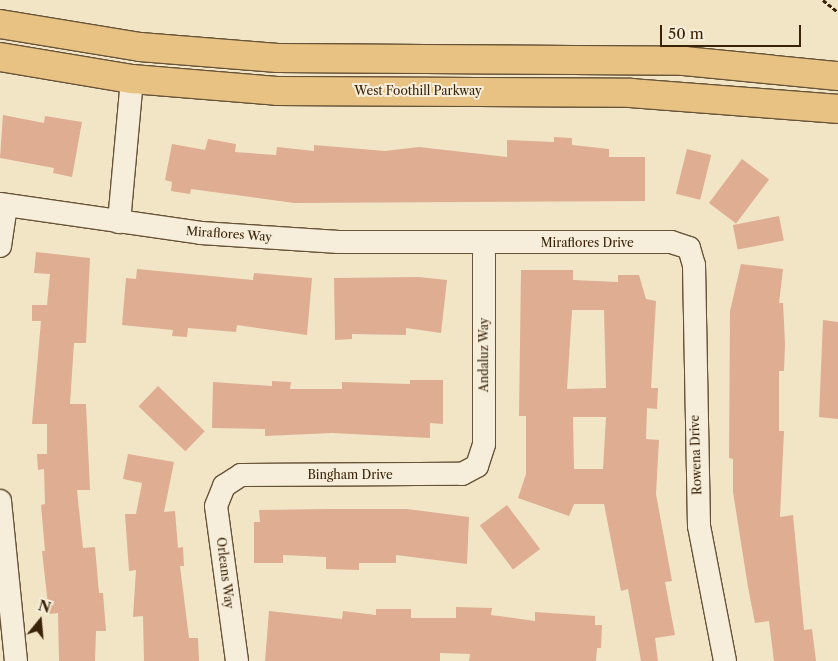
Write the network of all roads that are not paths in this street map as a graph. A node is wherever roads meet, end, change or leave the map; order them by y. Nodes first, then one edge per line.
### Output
1 (0, 24) edge
2 (0, 57) edge
3 (838, 76) edge
4 (132, 79) junction
5 (838, 109) edge
6 (3, 205) edge
7 (119, 222) junction
8 (484, 243) junction
9 (0, 246) edge
10 (689, 248) joint
11 (477, 466) joint
12 (224, 486) joint
13 (0, 502) edge
14 (16, 661) edge
15 (237, 661) edge
16 (725, 661) edge

1 - 3 main road
2 - 4 main road, West Foothill Parkway
4 - 5 main road, West Foothill Parkway
4 - 7 street
6 - 7 street
6 - 9 street
7 - 8 street, Miraflores Way
8 - 10 street, Miraflores Drive
8 - 11 street, Andaluz Way
10 - 16 street, Rowena Drive
11 - 12 street, Bingham Drive
12 - 15 street, Orleans Way
13 - 14 street

